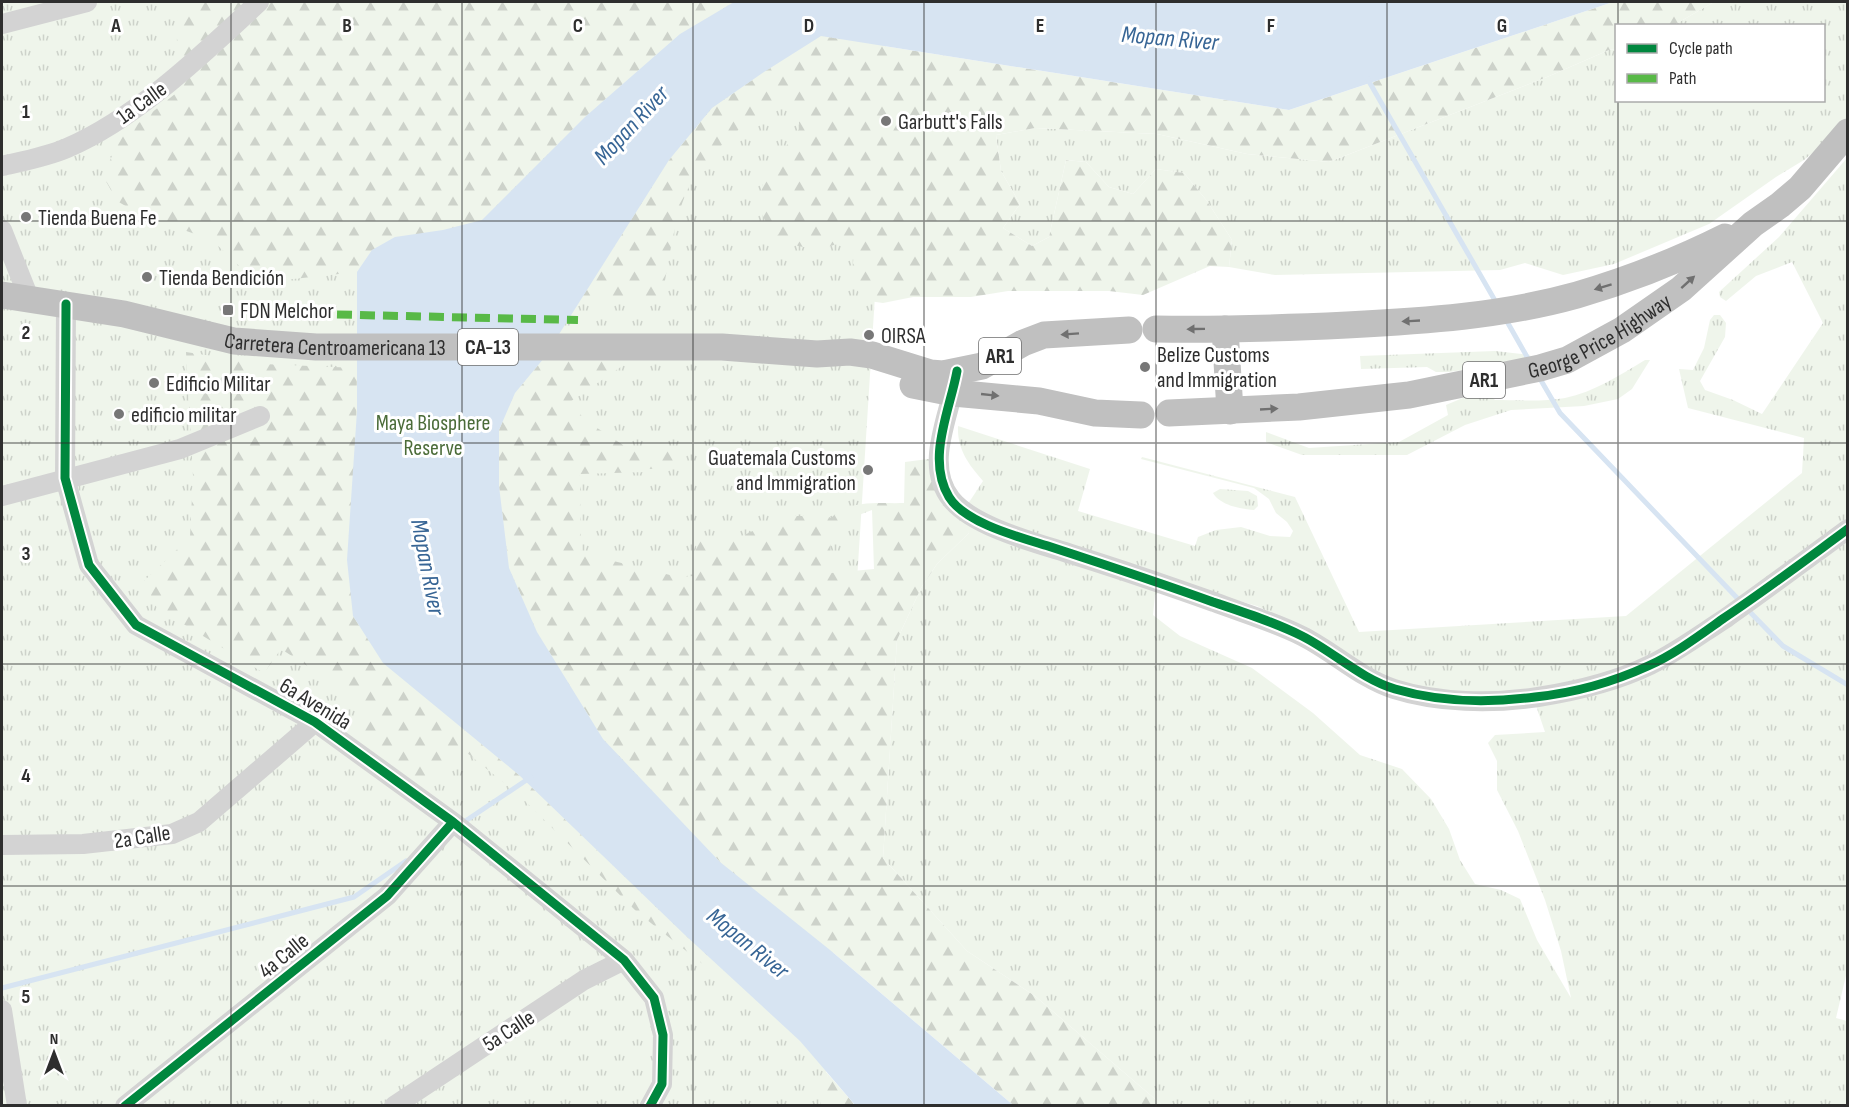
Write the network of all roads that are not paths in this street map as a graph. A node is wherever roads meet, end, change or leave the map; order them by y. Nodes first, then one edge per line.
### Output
1 (87, 2) edge
2 (259, 2) edge
3 (2, 24) edge
4 (1848, 132) edge
5 (2, 166) edge
6 (1753, 224) junction
7 (2, 230) edge
8 (2, 296) edge
9 (29, 298) junction
10 (66, 304) junction
11 (1156, 329) dead end
12 (1225, 329) junction
13 (1129, 330) dead end
14 (872, 364) joint
15 (955, 382) junction
16 (1230, 411) junction
17 (1169, 413) dead end
18 (1141, 415) dead end
19 (260, 416) dead end
20 (65, 478) junction
21 (2, 496) edge
22 (1848, 529) edge
23 (315, 722) junction
24 (453, 822) junction
25 (2, 845) edge
26 (624, 960) junction
27 (2, 1010) edge
28 (17, 1106) edge
29 (125, 1106) edge
30 (394, 1106) edge
31 (650, 1106) edge

1 - 3 street
2 - 5 street, 1a Calle
4 - 6 highway, George Price Highway / AR1
6 -> 12 highway, George Price Highway / AR1
16 -> 6 highway, George Price Highway / AR1
7 - 9 street
8 - 9 highway, Carretera Centroamericana 13 / CA-13
9 - 10 highway, Carretera Centroamericana 13 / CA-13
10 - 14 highway, Carretera Centroamericana 13 / CA-13
10 - 20 street, 6a Avenida
12 -> 11 highway, George Price Highway / AR1
12 - 16 highway
13 -> 15 highway, AR1
14 - 15 highway, AR1
15 -> 18 highway, AR1
15 - 22 street
16 - 17 highway, George Price Highway / AR1
19 - 20 street
20 - 21 street
20 - 23 street, 6a Avenida
23 - 24 street, 6a Avenida
23 - 25 street, 2a Calle
24 - 26 street, 6a Avenida
24 - 29 street, 4a Calle
26 - 30 street, 5a Calle
26 - 31 street, 6a Avenida
27 - 28 street

